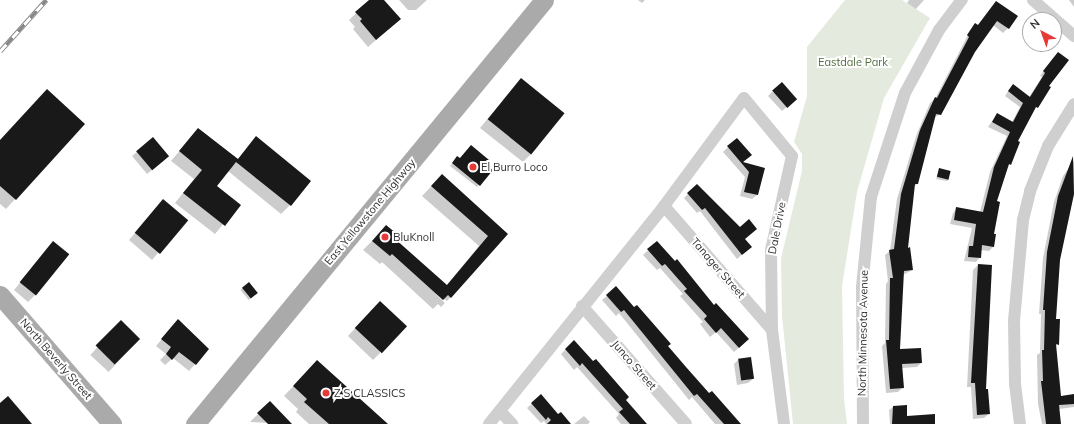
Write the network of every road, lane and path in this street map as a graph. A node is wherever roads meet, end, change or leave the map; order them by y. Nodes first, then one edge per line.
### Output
1 (544, 0) edge
2 (962, 0) edge
3 (1033, 0) edge
4 (1074, 36) edge
5 (1074, 104) edge
6 (664, 206) junction
7 (0, 295) edge
8 (582, 306) junction
9 (772, 330) junction
10 (500, 411) junction
11 (112, 424) edge
12 (195, 424) edge
13 (489, 424) edge
14 (512, 424) edge
15 (686, 424) edge
16 (784, 424) edge
17 (863, 424) edge
18 (1020, 424) edge

1 - 12 main road, East Yellowstone Highway
2 - 17 street, North Minnesota Avenue
3 - 4 street
5 - 18 street
6 - 8 street
6 - 9 street, Tanager Street
6 - 9 street, Dale Drive
7 - 11 main road, North Beverly Street
8 - 10 street
8 - 15 street, Junco Street
9 - 16 street, Dale Drive
10 - 13 street
10 - 14 street

